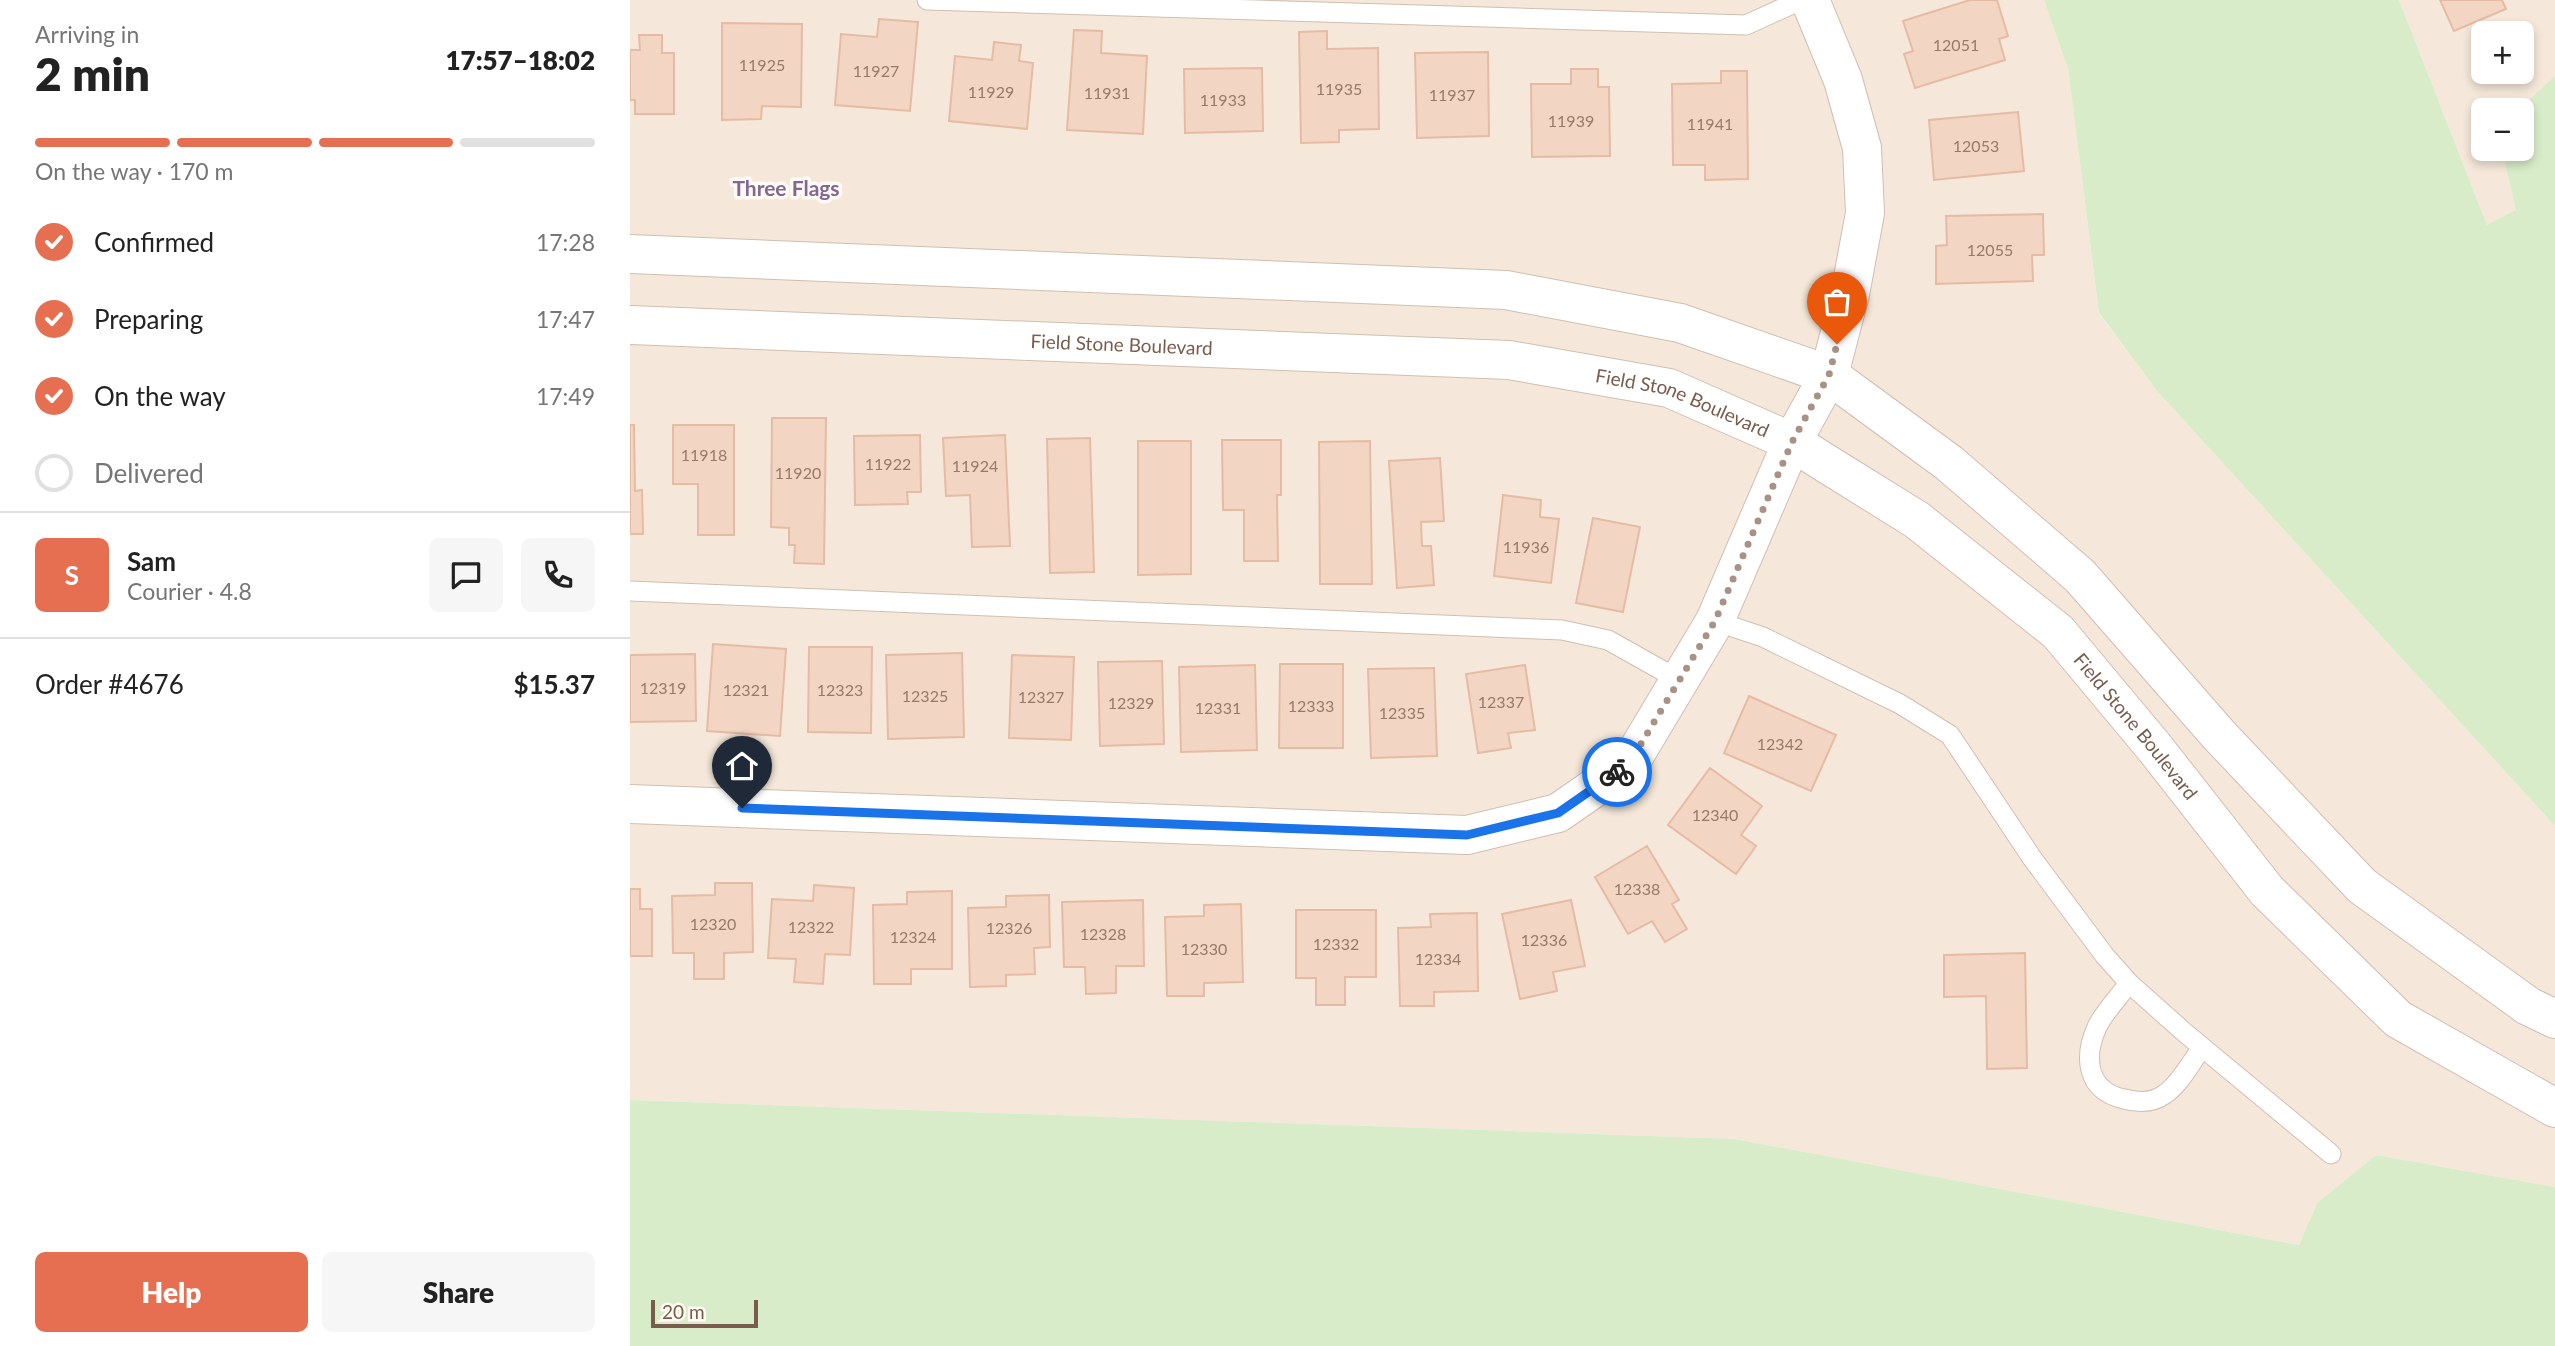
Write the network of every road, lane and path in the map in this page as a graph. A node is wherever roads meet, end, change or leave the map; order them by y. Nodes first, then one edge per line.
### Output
1 (927, 0) edge
2 (1801, 0) edge
3 (1810, 0) edge
4 (630, 254) edge
5 (630, 325) edge
6 (1829, 375) junction
7 (1792, 442) junction
8 (630, 591) edge
9 (1715, 621) junction
10 (1681, 681) junction
11 (630, 804) edge
12 (2129, 983) junction
13 (2555, 1019) edge
14 (2202, 1048) junction
15 (2555, 1108) edge
16 (2331, 1154) dead end

1 - 2 lane
3 - 6 street
4 - 6 street
5 - 7 street, Field Stone Boulevard
6 - 7 street
6 - 13 street
7 - 9 street
7 - 15 street, Field Stone Boulevard
8 - 10 lane
9 - 10 street
9 - 12 lane
10 - 11 street
12 - 14 lane
12 - 14 lane
14 - 16 lane

